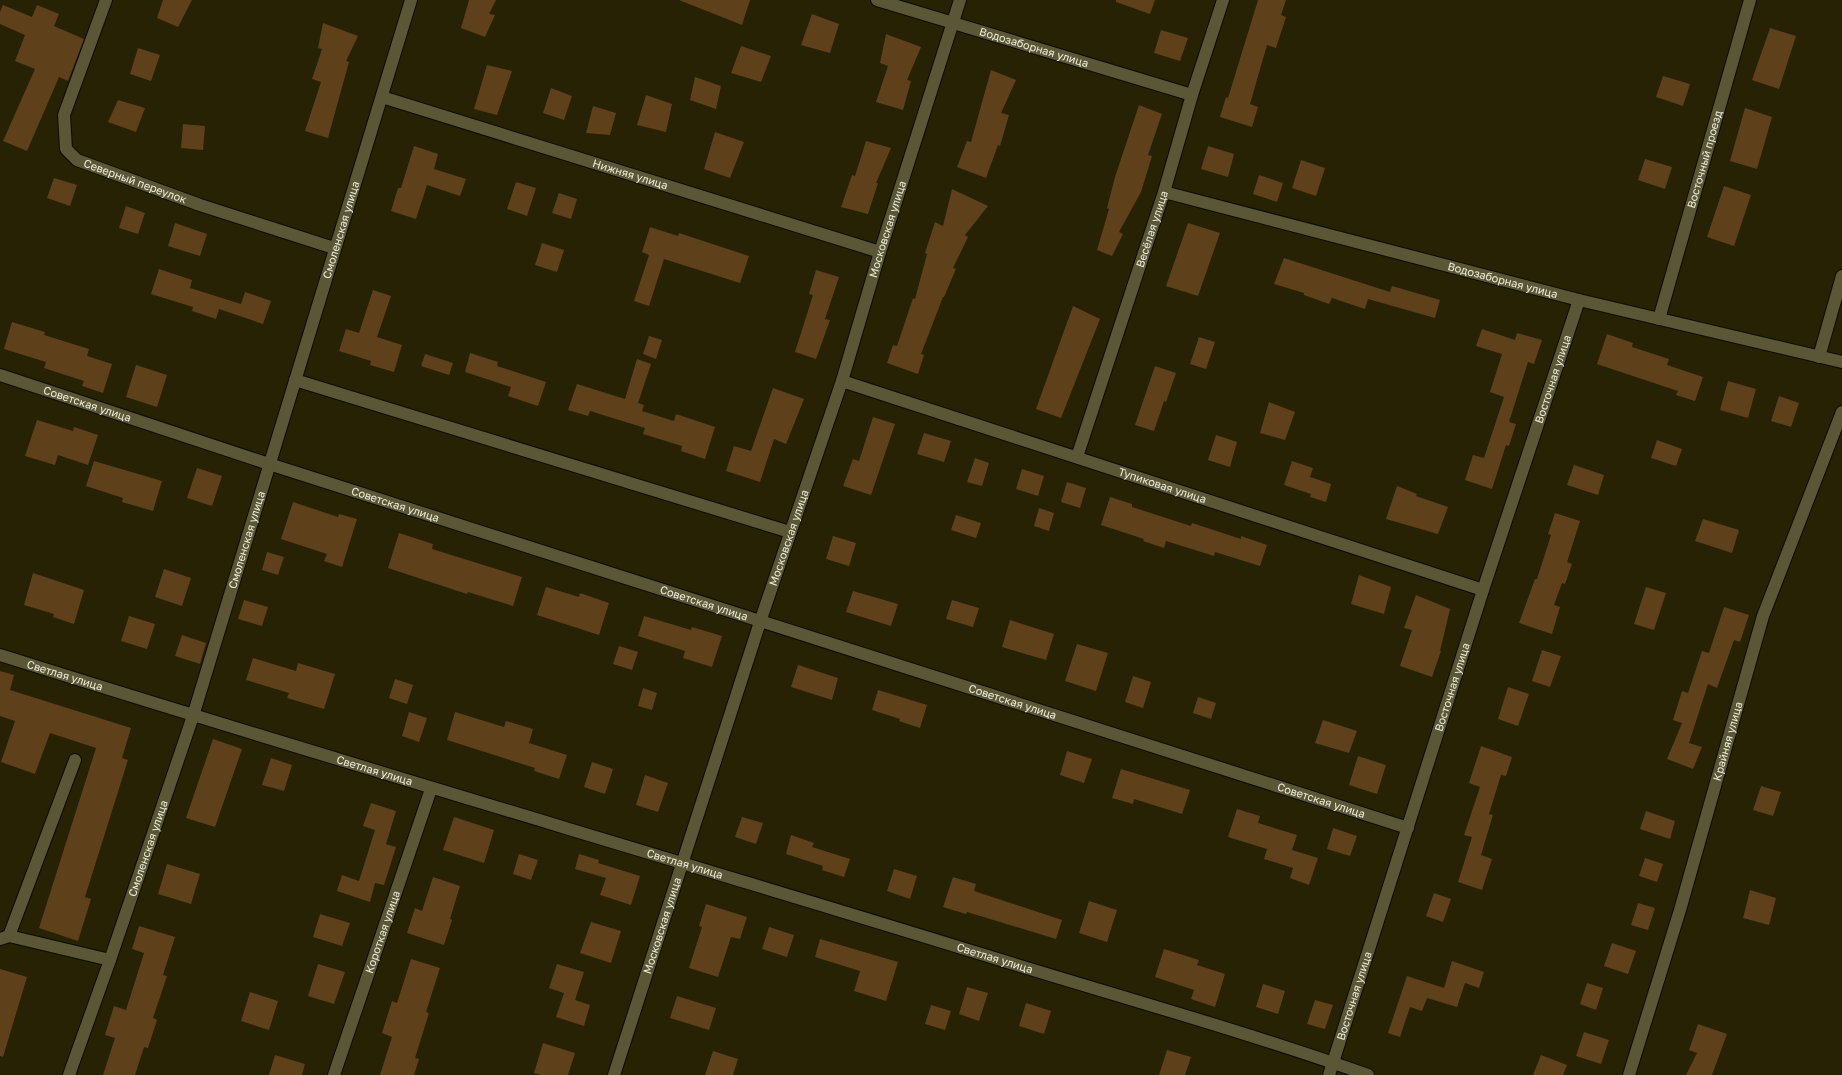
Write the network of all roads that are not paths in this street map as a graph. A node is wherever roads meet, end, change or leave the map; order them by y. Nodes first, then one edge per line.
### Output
1 (106, 0) edge
2 (411, 0) edge
3 (877, 0) edge
4 (960, 0) edge
5 (1223, 0) edge
6 (1750, 0) edge
7 (953, 23) junction
8 (1192, 95) junction
9 (382, 97) junction
10 (1164, 192) junction
11 (334, 248) junction
12 (880, 252) junction
13 (1842, 276) edge
14 (1579, 300) junction
15 (1659, 319) junction
16 (1819, 357) junction
17 (1842, 362) edge
18 (0, 375) edge
19 (295, 380) junction
20 (842, 381) junction
21 (1842, 412) edge
22 (1077, 457) junction
23 (270, 464) junction
24 (790, 532) junction
25 (1483, 590) junction
26 (760, 622) junction
27 (0, 656) edge
28 (193, 716) junction
29 (75, 760) dead end
30 (431, 789) junction
31 (1408, 828) junction
32 (682, 862) junction
33 (5, 938) edge
34 (110, 960) junction
35 (1334, 1063) junction
36 (69, 1075) edge
37 (334, 1075) edge
38 (614, 1075) edge
39 (1329, 1075) edge
40 (1368, 1075) edge
41 (1629, 1075) edge

1 - 11 street, Северный переулок
2 - 9 street, Смоленская улица
3 - 7 street, Водозаборная улица
4 - 7 street, Московская улица
5 - 8 street, Весёлая улица
6 - 15 street, Восточный проезд
7 - 8 street, Водозаборная улица
7 - 12 street, Московская улица
8 - 10 street, Весёлая улица
9 - 11 street, Смоленская улица
9 - 12 street, Нижняя улица
10 - 14 street, Водозаборная улица
10 - 22 street, Весёлая улица
11 - 19 street, Смоленская улица
12 - 20 street, Московская улица
13 - 16 street
14 - 15 street, Водозаборная улица
14 - 25 street, Восточная улица
15 - 16 street, Водозаборная улица
16 - 17 street, Водозаборная улица
18 - 23 street, Советская улица
19 - 23 street, Смоленская улица
19 - 24 street
20 - 22 street, Тупиковая улица
20 - 24 street, Московская улица
21 - 41 street, Крайняя улица
22 - 25 street, Тупиковая улица
23 - 26 street, Советская улица
23 - 28 street, Смоленская улица
24 - 26 street, Московская улица
25 - 31 street, Восточная улица
26 - 31 street, Советская улица
26 - 32 street, Московская улица
27 - 28 street, Светлая улица
28 - 30 street, Светлая улица
28 - 34 street, Смоленская улица
29 - 33 street
30 - 32 street, Светлая улица
30 - 37 street, Короткая улица
31 - 35 street, Восточная улица
32 - 35 street, Светлая улица
32 - 38 street, Московская улица
33 - 34 street
34 - 36 street, Смоленская улица
35 - 39 street, Восточная улица
35 - 40 street, Светлая улица

